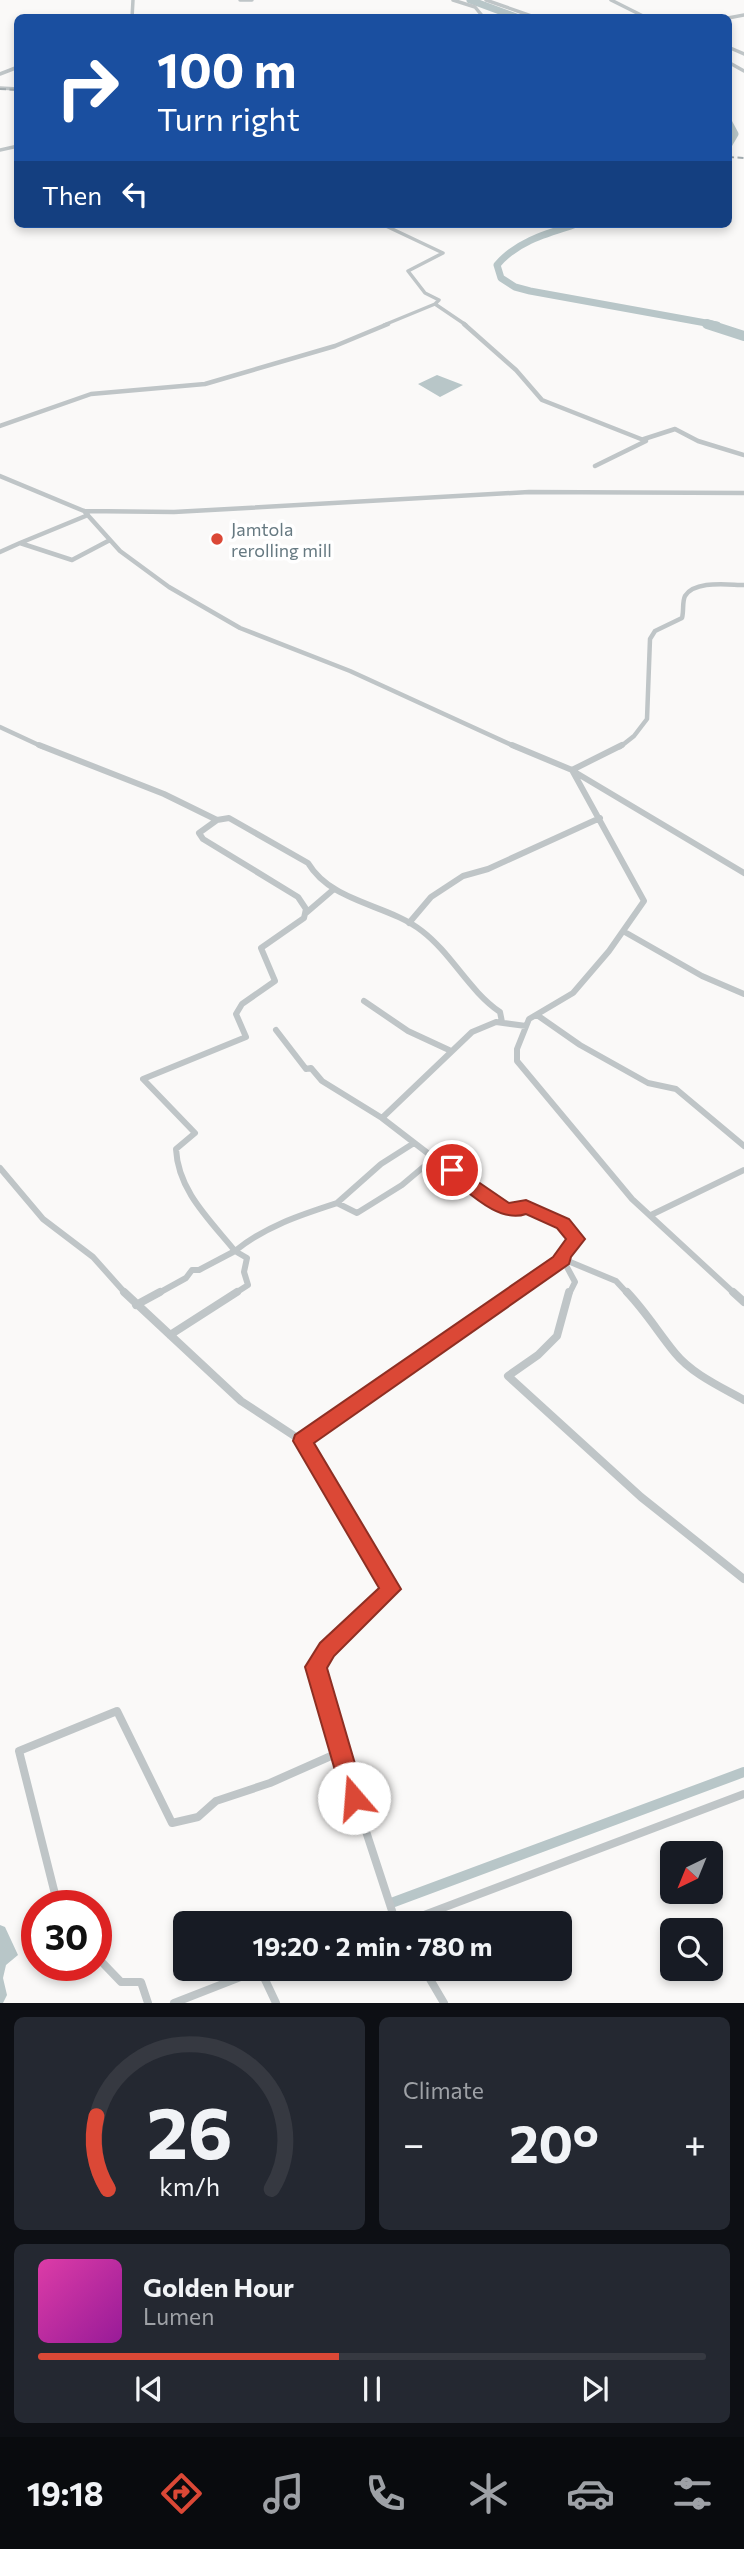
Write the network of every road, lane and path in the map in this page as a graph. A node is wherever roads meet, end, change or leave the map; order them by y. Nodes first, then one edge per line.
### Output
1 (252, 0) edge
2 (453, 0) edge
3 (486, 0) edge
4 (611, 0) edge
5 (242, 2) edge
6 (259, 4) dead end
7 (480, 14) edge
8 (526, 14) edge
9 (639, 14) edge
10 (390, 228) edge
11 (435, 304) junction
12 (0, 426) edge
13 (644, 439) junction
14 (744, 455) edge
15 (595, 466) dead end
16 (0, 476) edge
17 (744, 493) edge
18 (86, 513) junction
19 (110, 540) junction
20 (20, 544) junction
21 (0, 552) edge
22 (744, 585) edge
23 (0, 727) edge
24 (572, 770) junction
25 (600, 818) junction
26 (217, 820) junction
27 (744, 873) edge
28 (334, 888) junction
29 (305, 915) junction
30 (409, 923) junction
31 (623, 931) junction
32 (744, 994) edge
33 (364, 1001) dead end
34 (537, 1015) junction
35 (502, 1022) junction
36 (526, 1026) junction
37 (276, 1030) dead end
38 (449, 1049) junction
39 (382, 1118) junction
40 (415, 1143) junction
41 (744, 1146) edge
42 (434, 1158) junction
43 (0, 1168) edge
44 (744, 1170) edge
45 (337, 1203) junction
46 (651, 1216) junction
47 (234, 1251) junction
48 (563, 1259) junction
49 (744, 1302) edge
50 (136, 1305) junction
51 (170, 1335) junction
52 (744, 1400) edge
53 (302, 1441) junction
54 (744, 1579) edge
55 (340, 1752) junction
56 (744, 1794) edge
57 (54, 1890) edge
58 (392, 1911) edge
59 (433, 1911) edge
60 (112, 1973) edge
61 (230, 1981) edge
62 (266, 1981) edge
63 (431, 1981) edge
64 (148, 2003) edge
65 (174, 2003) edge
66 (276, 2003) edge
67 (444, 2003) edge

1 - 5 street
1 - 6 street
2 - 7 street
3 - 8 street
4 - 9 street
10 - 11 street
11 - 12 street
11 - 13 street
13 - 14 street
13 - 15 street
16 - 18 street
17 - 18 street
18 - 19 street
18 - 20 street
19 - 20 street
19 - 24 street
20 - 21 street
22 - 24 street
23 - 26 street
24 - 25 street
24 - 27 street
25 - 30 street
25 - 31 street
26 - 28 street
26 - 29 street
28 - 29 street
28 - 30 street
29 - 47 street
30 - 35 street
31 - 32 street
31 - 34 street
33 - 38 street
34 - 36 street
34 - 41 street
35 - 36 street
35 - 38 street
36 - 46 street
37 - 39 street
38 - 39 street
39 - 40 street
40 - 42 street
40 - 45 street
42 - 45 street
42 - 48 street
43 - 50 street
44 - 46 street
45 - 47 street
46 - 49 street
47 - 50 street
47 - 51 street
48 - 52 street
48 - 53 street
48 - 54 street
50 - 51 street
51 - 53 street
53 - 55 street
55 - 57 street
55 - 58 street
56 - 59 street
60 - 64 street
61 - 65 street
62 - 66 street
63 - 67 street

